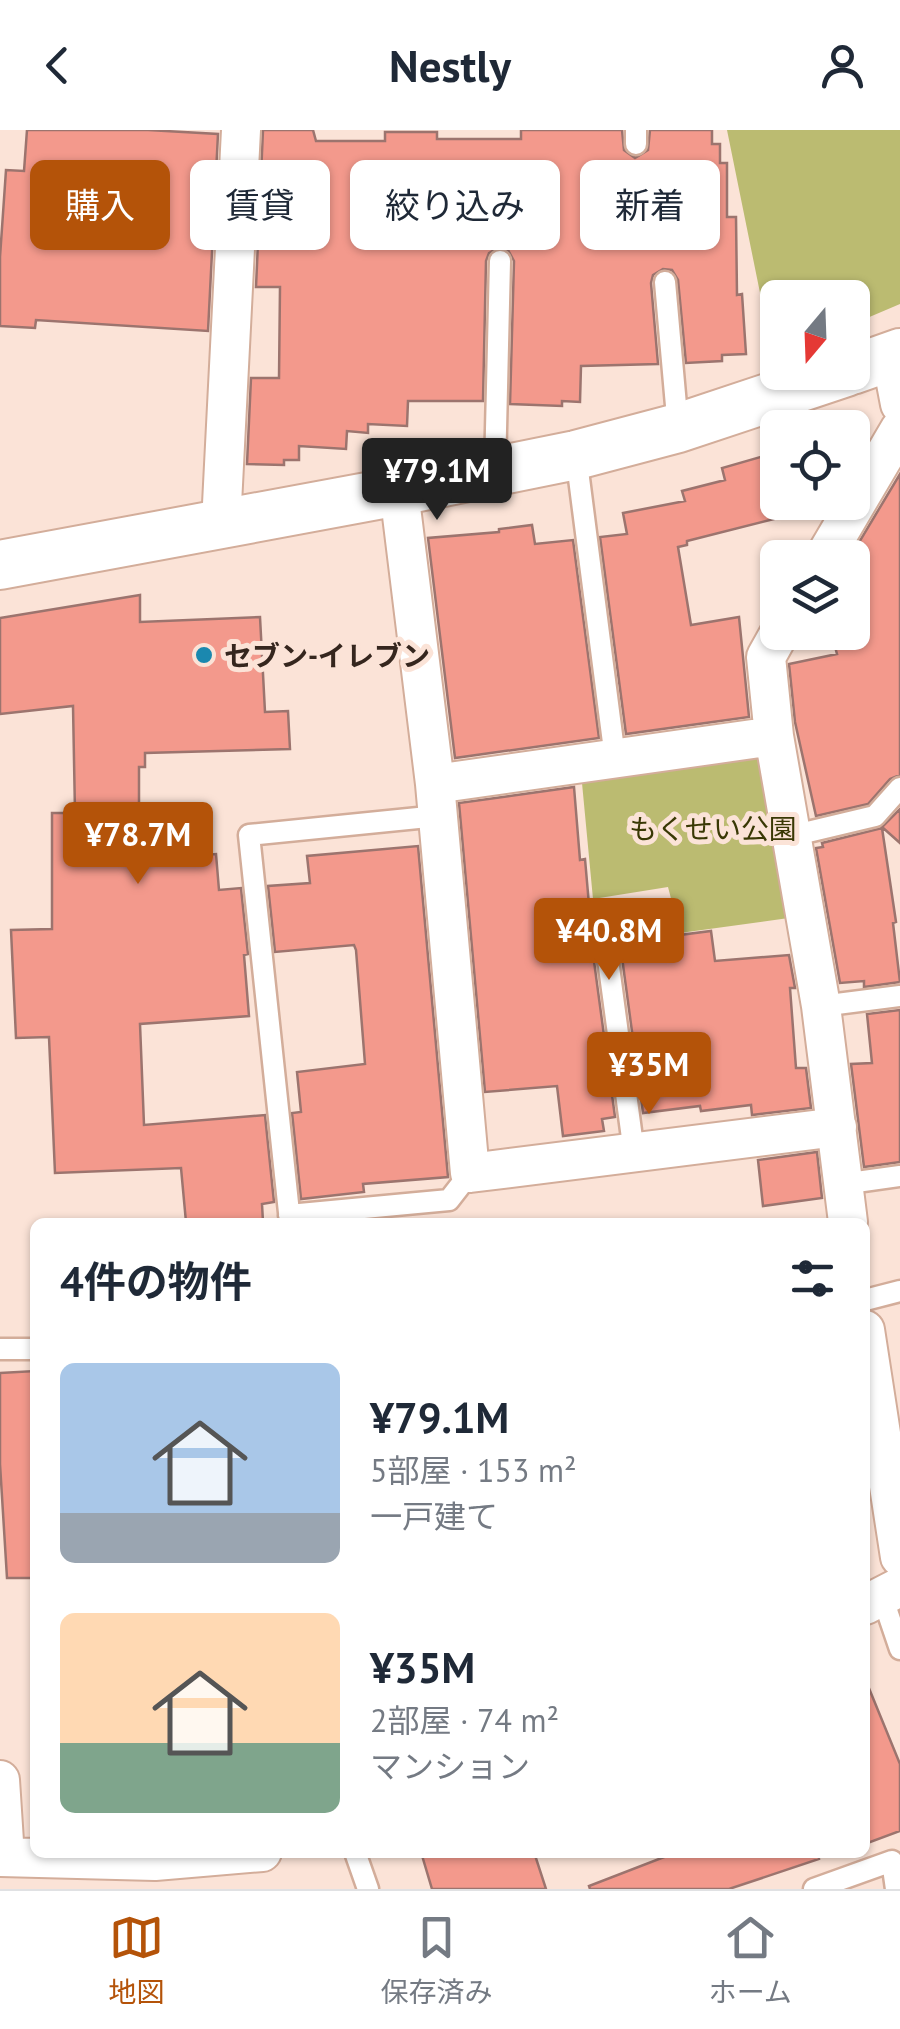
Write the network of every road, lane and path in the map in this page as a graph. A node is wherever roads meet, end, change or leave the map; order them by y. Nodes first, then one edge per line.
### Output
1 (241, 130) edge
2 (500, 261) dead end
3 (666, 282) dead end
4 (872, 363) edge
5 (900, 404) edge
6 (678, 428) junction
7 (900, 428) edge
8 (576, 454) junction
9 (496, 473) junction
10 (398, 492) junction
11 (222, 524) junction
12 (835, 540) edge
13 (0, 566) edge
14 (770, 650) edge
15 (774, 736) junction
16 (615, 758) junction
17 (900, 788) edge
18 (436, 800) junction
19 (791, 836) junction
20 (607, 952) dead end
21 (900, 996) edge
22 (821, 1006) junction
23 (837, 1127) junction
24 (634, 1153) junction
25 (470, 1173) junction
26 (900, 1176) edge
27 (842, 1184) junction
28 (290, 1218) edge
29 (298, 1218) edge
30 (847, 1218) edge
31 (900, 1292) edge
32 (870, 1299) edge
33 (0, 1349) edge
34 (30, 1349) edge
35 (870, 1373) edge
36 (900, 1557) edge
37 (882, 1596) edge
38 (900, 1649) edge
39 (0, 1780) edge
40 (137, 1858) edge
41 (357, 1858) edge
42 (15, 1865) edge
43 (368, 1889) edge
44 (814, 1889) edge
45 (896, 1889) edge

1 - 11 street
2 - 9 lane
3 - 6 lane
4 - 5 street
4 - 6 street
6 - 8 street
7 - 12 street
8 - 9 street
8 - 16 lane
9 - 10 street
10 - 11 street
10 - 18 street
11 - 13 street
14 - 15 street
15 - 16 street
15 - 19 street
16 - 18 street
17 - 19 lane
18 - 25 street
18 - 28 lane
19 - 22 street
20 - 24 lane
21 - 22 lane
22 - 23 street
23 - 24 street
23 - 27 street
24 - 25 street
25 - 29 lane
26 - 27 lane
27 - 30 street
31 - 32 lane
33 - 34 lane
35 - 36 street
37 - 38 lane
39 - 42 street
40 - 42 street
41 - 43 lane
44 - 45 lane

